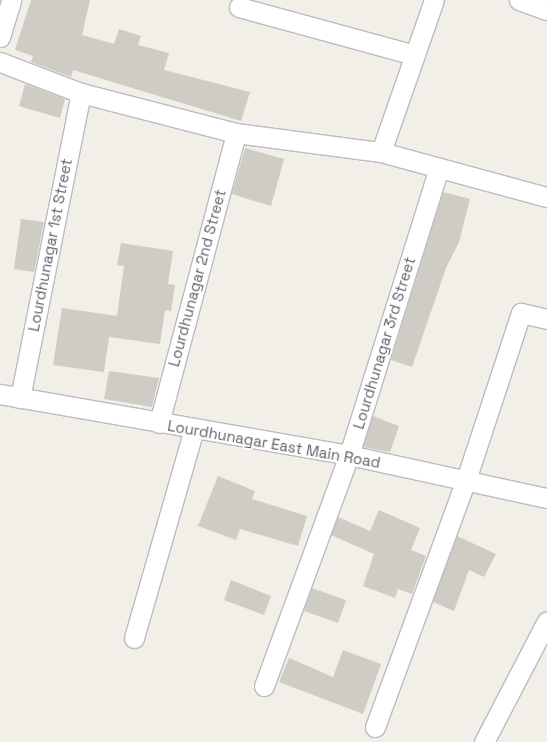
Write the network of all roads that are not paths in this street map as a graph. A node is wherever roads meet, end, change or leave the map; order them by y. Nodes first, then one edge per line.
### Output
1 (10, 0) edge
2 (434, 0) edge
3 (518, 0) edge
4 (239, 7) dead end
5 (547, 10) edge
6 (0, 37) edge
7 (415, 56) junction
8 (0, 62) edge
9 (81, 93) junction
10 (236, 133) junction
11 (382, 152) junction
12 (439, 168) junction
13 (547, 197) edge
14 (547, 319) edge
15 (0, 394) edge
16 (20, 398) junction
17 (159, 423) junction
18 (194, 429) junction
19 (349, 456) junction
20 (466, 480) junction
21 (547, 498) edge
22 (547, 621) edge
23 (134, 638) dead end
24 (264, 686) dead end
25 (375, 728) dead end
26 (484, 742) edge

1 - 6 street
2 - 7 street
3 - 5 street
4 - 7 street
7 - 11 street
8 - 9 street
9 - 10 street
9 - 16 street, Lourdhunagar 1st Street
10 - 11 street
10 - 17 street, Lourdhunagar 2nd Street
11 - 12 street
12 - 13 street
12 - 19 street, Lourdhunagar 3rd Street
14 - 20 street
15 - 16 street, Lourdhunagar East Main Road
16 - 17 street, Lourdhunagar East Main Road
17 - 18 street, Lourdhunagar East Main Road
18 - 19 street, Lourdhunagar East Main Road
18 - 23 street
19 - 20 street, Lourdhunagar East Main Road
19 - 24 street, Lourdhunagar 3rd Street
20 - 21 street, Lourdhunagar East Main Road
20 - 25 street
22 - 26 street

